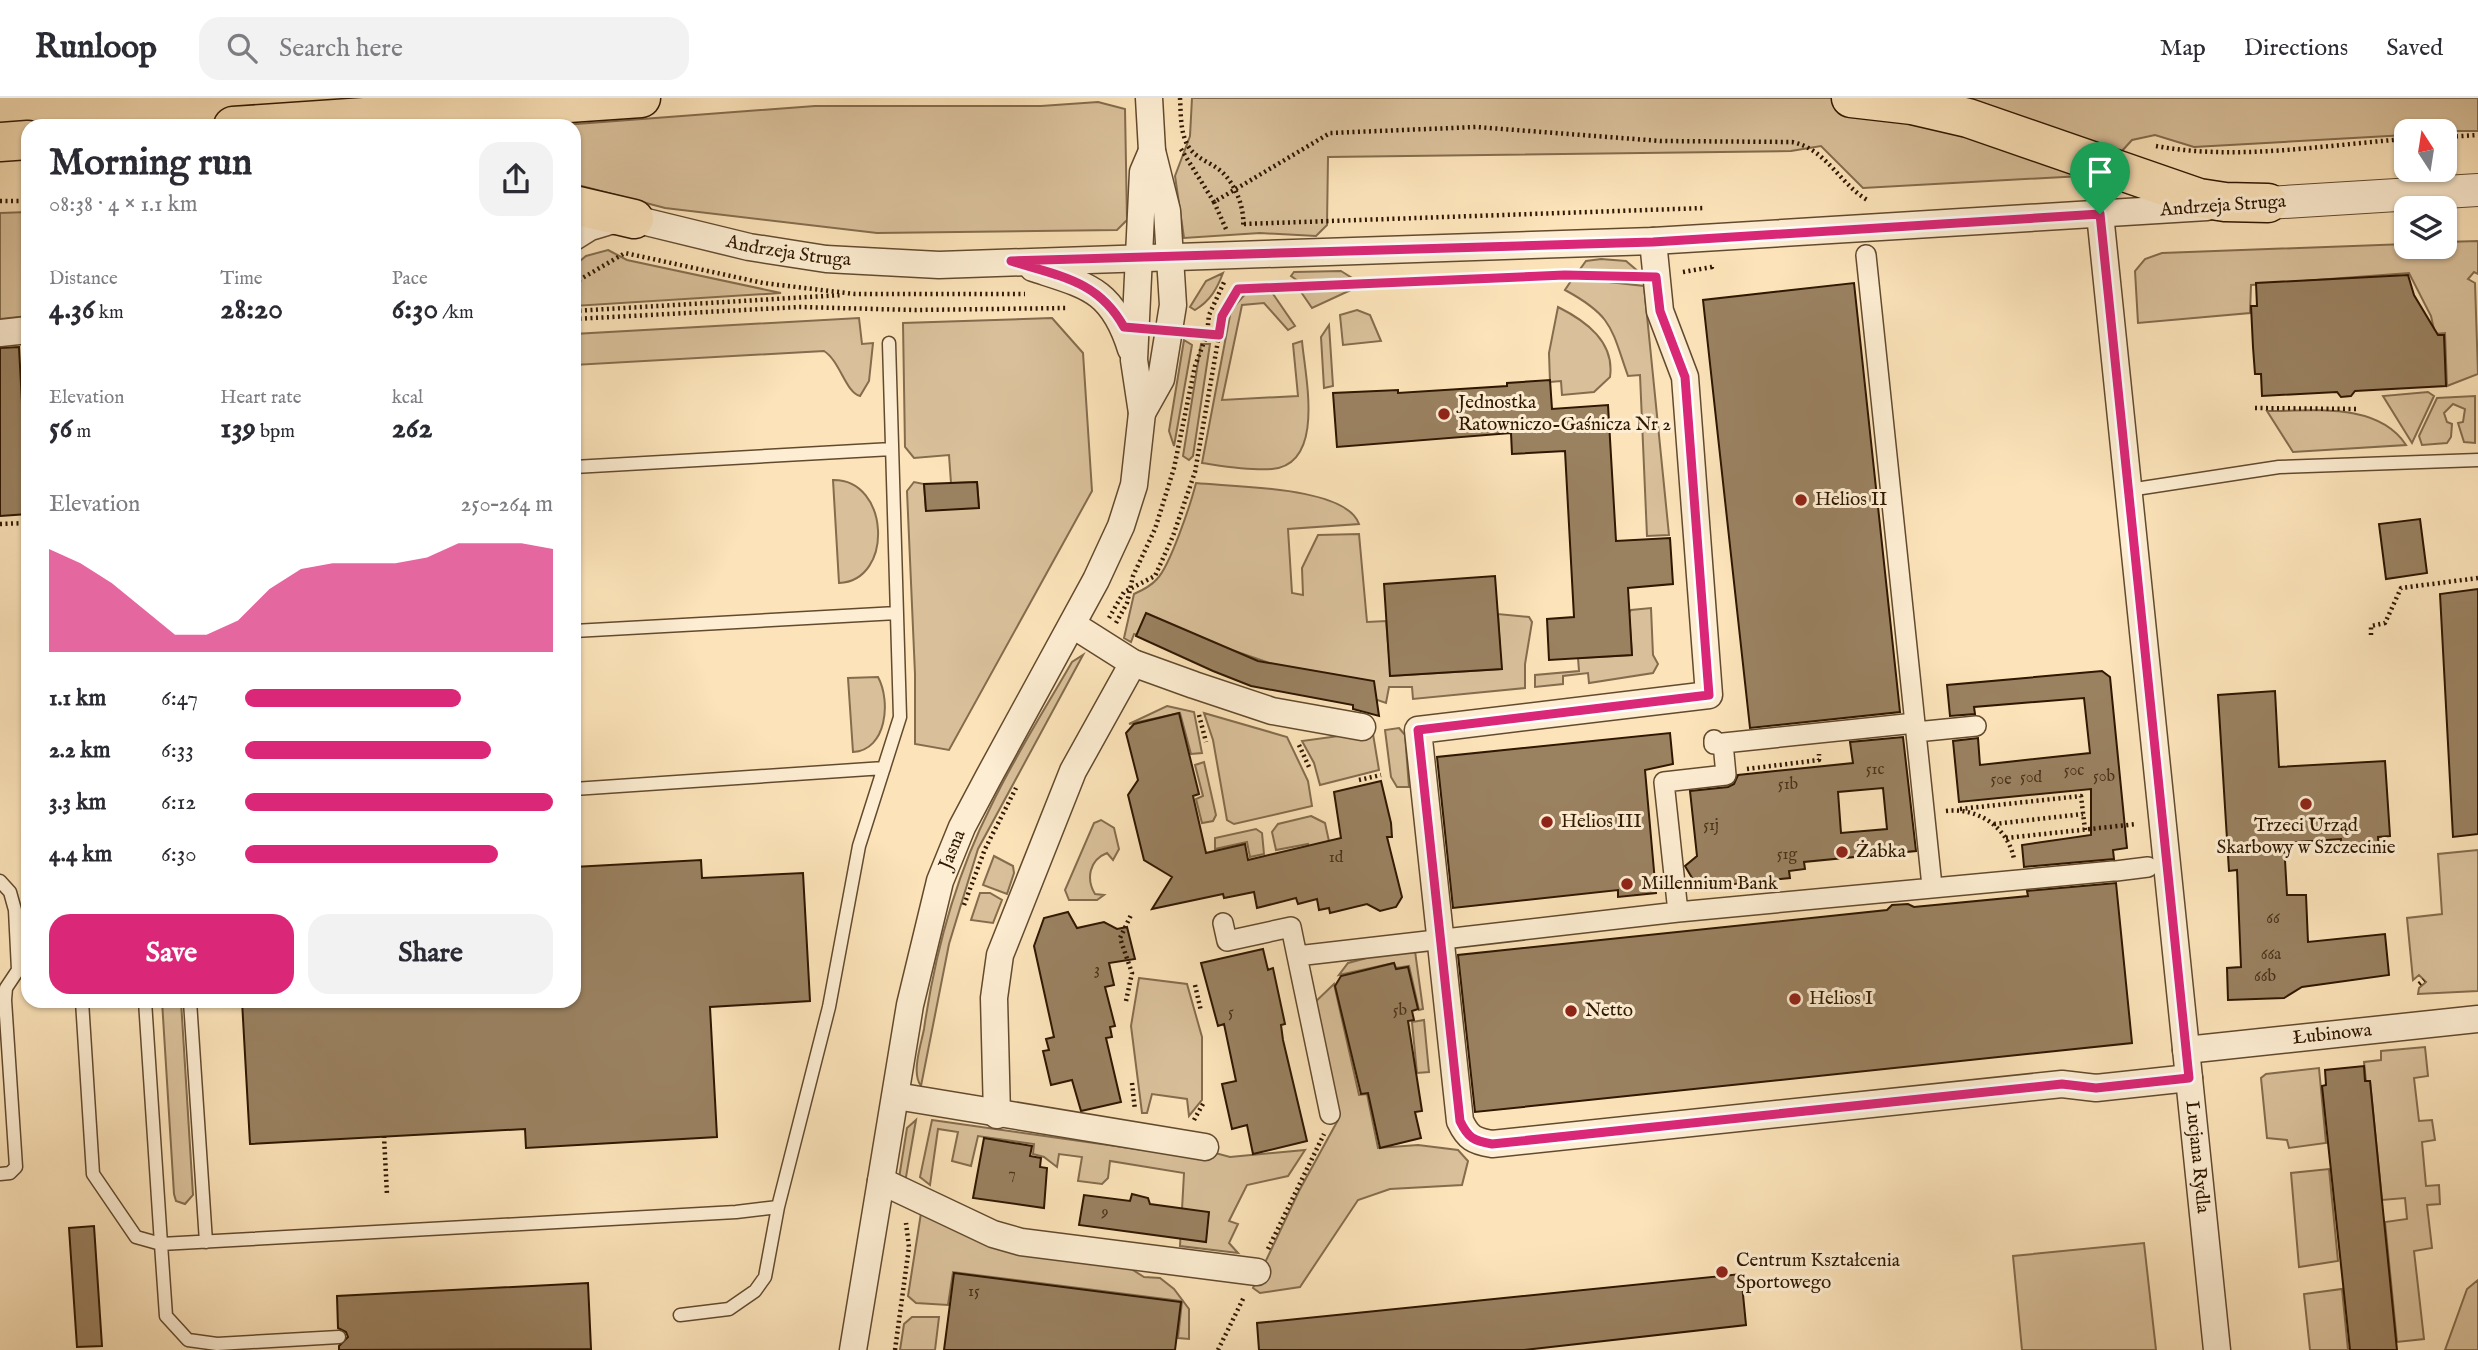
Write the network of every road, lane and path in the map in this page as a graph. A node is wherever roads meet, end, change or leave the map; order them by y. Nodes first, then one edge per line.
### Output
1 (640, 98) edge
2 (1149, 98) edge
3 (1172, 98) edge
4 (1180, 98) edge
5 (1851, 98) edge
6 (335, 119) edge
7 (1174, 128) dead end
8 (2478, 135) edge
9 (2457, 136) edge
10 (1176, 139) dead end
11 (21, 140) edge
12 (2394, 140) edge
13 (0, 142) edge
14 (1152, 151) junction
15 (2123, 171) junction
16 (1234, 190) junction
17 (2478, 190) edge
18 (0, 201) edge
19 (21, 201) edge
20 (1214, 202) junction
21 (1882, 203) dead end
22 (2268, 203) junction
23 (581, 207) edge
24 (2100, 214) junction
25 (634, 219) junction
26 (581, 234) edge
27 (1653, 242) junction
28 (1866, 255) dead end
29 (1233, 256) junction
30 (1171, 258) junction
31 (1140, 259) junction
32 (1011, 261) junction
33 (1712, 267) dead end
34 (1656, 277) junction
35 (581, 279) edge
36 (1238, 289) junction
37 (855, 294) junction
38 (1037, 294) dead end
39 (1048, 299) dead end
40 (581, 311) edge
41 (581, 319) edge
42 (1170, 330) junction
43 (21, 331) edge
44 (0, 333) edge
45 (1207, 334) junction
46 (1219, 335) junction
47 (889, 343) dead end
48 (1134, 360) junction
49 (2255, 408) dead end
50 (2359, 409) dead end
51 (1142, 413) junction
52 (892, 449) junction
53 (2478, 460) edge
54 (581, 467) edge
55 (2129, 490) junction
56 (21, 523) edge
57 (0, 524) edge
58 (2478, 578) edge
59 (1131, 589) junction
60 (897, 613) junction
61 (1073, 625) junction
62 (1115, 625) dead end
63 (581, 631) edge
64 (2371, 635) dead end
65 (1133, 663) junction
66 (1197, 707) dead end
67 (1976, 726) dead end
68 (1362, 727) dead end
69 (1915, 727) junction
70 (1206, 742) dead end
71 (1300, 745) dead end
72 (1817, 746) dead end
73 (884, 768) junction
74 (1309, 768) dead end
75 (1741, 769) dead end
76 (1381, 775) dead end
77 (1359, 780) dead end
78 (581, 789) edge
79 (1960, 809) junction
80 (1924, 813) junction
81 (2084, 814) junction
82 (1993, 824) junction
83 (2141, 824) dead end
84 (2085, 830) junction
85 (2006, 838) junction
86 (2148, 867) dead end
87 (0, 881) edge
88 (2017, 881) junction
89 (1932, 886) junction
90 (1678, 912) junction
91 (1132, 913) dead end
92 (1223, 923) dead end
93 (1442, 937) junction
94 (1297, 956) junction
95 (1195, 985) dead end
96 (1126, 1000) dead end
97 (82, 1008) edge
98 (145, 1008) edge
99 (190, 1008) edge
100 (1201, 1011) dead end
101 (2478, 1019) edge
102 (2186, 1050) junction
103 (2189, 1078) junction
104 (1132, 1083) dead end
105 (896, 1096) junction
106 (1204, 1102) dead end
107 (1135, 1112) dead end
108 (1330, 1114) dead end
109 (997, 1115) junction
110 (1192, 1124) dead end
111 (384, 1136) dead end
112 (1205, 1147) dead end
113 (0, 1174) edge
114 (881, 1181) junction
115 (387, 1195) dead end
116 (778, 1207) junction
117 (206, 1242) junction
118 (161, 1244) junction
119 (1257, 1272) dead end
120 (681, 1315) dead end
121 (339, 1337) dead end
122 (853, 1350) edge
123 (2217, 1350) edge

1 - 6 main road
2 - 14 street
3 - 7 path
4 - 16 path
5 - 15 main road
8 - 9 path
10 - 20 path
11 - 13 main road
12 - 15 path
14 - 30 street
14 - 31 street
15 - 22 main road
16 - 20 path
16 - 21 path
16 - 29 path
17 - 22 street, Andrzeja Struga
18 - 19 path
20 - 29 path
22 - 24 street, Andrzeja Struga
23 - 25 main road
24 - 27 street, Andrzeja Struga
24 - 55 street, Lucjana Rydla
25 - 26 street, Andrzeja Struga
25 - 32 street, Andrzeja Struga
27 - 29 street, Andrzeja Struga
27 - 34 street
28 - 69 street
29 - 30 street, Andrzeja Struga
29 - 36 path
29 - 45 path
30 - 31 street, Andrzeja Struga
30 - 42 street, Jasna
31 - 32 street, Andrzeja Struga
31 - 48 street, Jasna
32 - 48 street, Andrzeja Struga
33 - 34 path
34 - 36 path
34 - 93 street
35 - 37 path
36 - 46 path
37 - 38 path
37 - 40 path
39 - 41 path
42 - 45 path
42 - 51 street, Jasna
43 - 44 street
45 - 46 path
45 - 59 path
46 - 59 path
47 - 52 lane
48 - 51 street, Jasna
49 - 50 path
51 - 61 street, Jasna
52 - 54 lane
52 - 60 lane
53 - 55 lane
55 - 102 street, Lucjana Rydla
56 - 57 path
58 - 64 path
59 - 62 path
60 - 63 lane
60 - 73 lane
61 - 65 street
61 - 105 street, Jasna
65 - 68 street
65 - 109 street
66 - 70 path
67 - 69 street
69 - 80 street
69 - 90 street
71 - 74 path
72 - 75 path
73 - 78 lane
73 - 116 lane
76 - 77 path
79 - 80 path
79 - 81 path
79 - 82 path
80 - 89 street
81 - 82 path
81 - 84 path
82 - 85 path
83 - 84 path
84 - 85 path
85 - 88 path
86 - 88 street
87 - 113 lane
88 - 89 street
89 - 90 street
90 - 93 street
91 - 96 path
92 - 94 street
93 - 94 street
93 - 103 street
94 - 108 street
95 - 100 path
97 - 118 lane
98 - 118 lane
99 - 117 lane
101 - 102 street, Łubinowa
102 - 103 street, Lucjana Rydla
103 - 123 street, Lucjana Rydla
104 - 107 path
105 - 109 street
105 - 114 street, Jasna
106 - 110 path
109 - 112 street
111 - 115 path
114 - 119 street
114 - 122 street, Jasna
116 - 117 lane
116 - 120 lane
117 - 118 lane
118 - 121 lane

